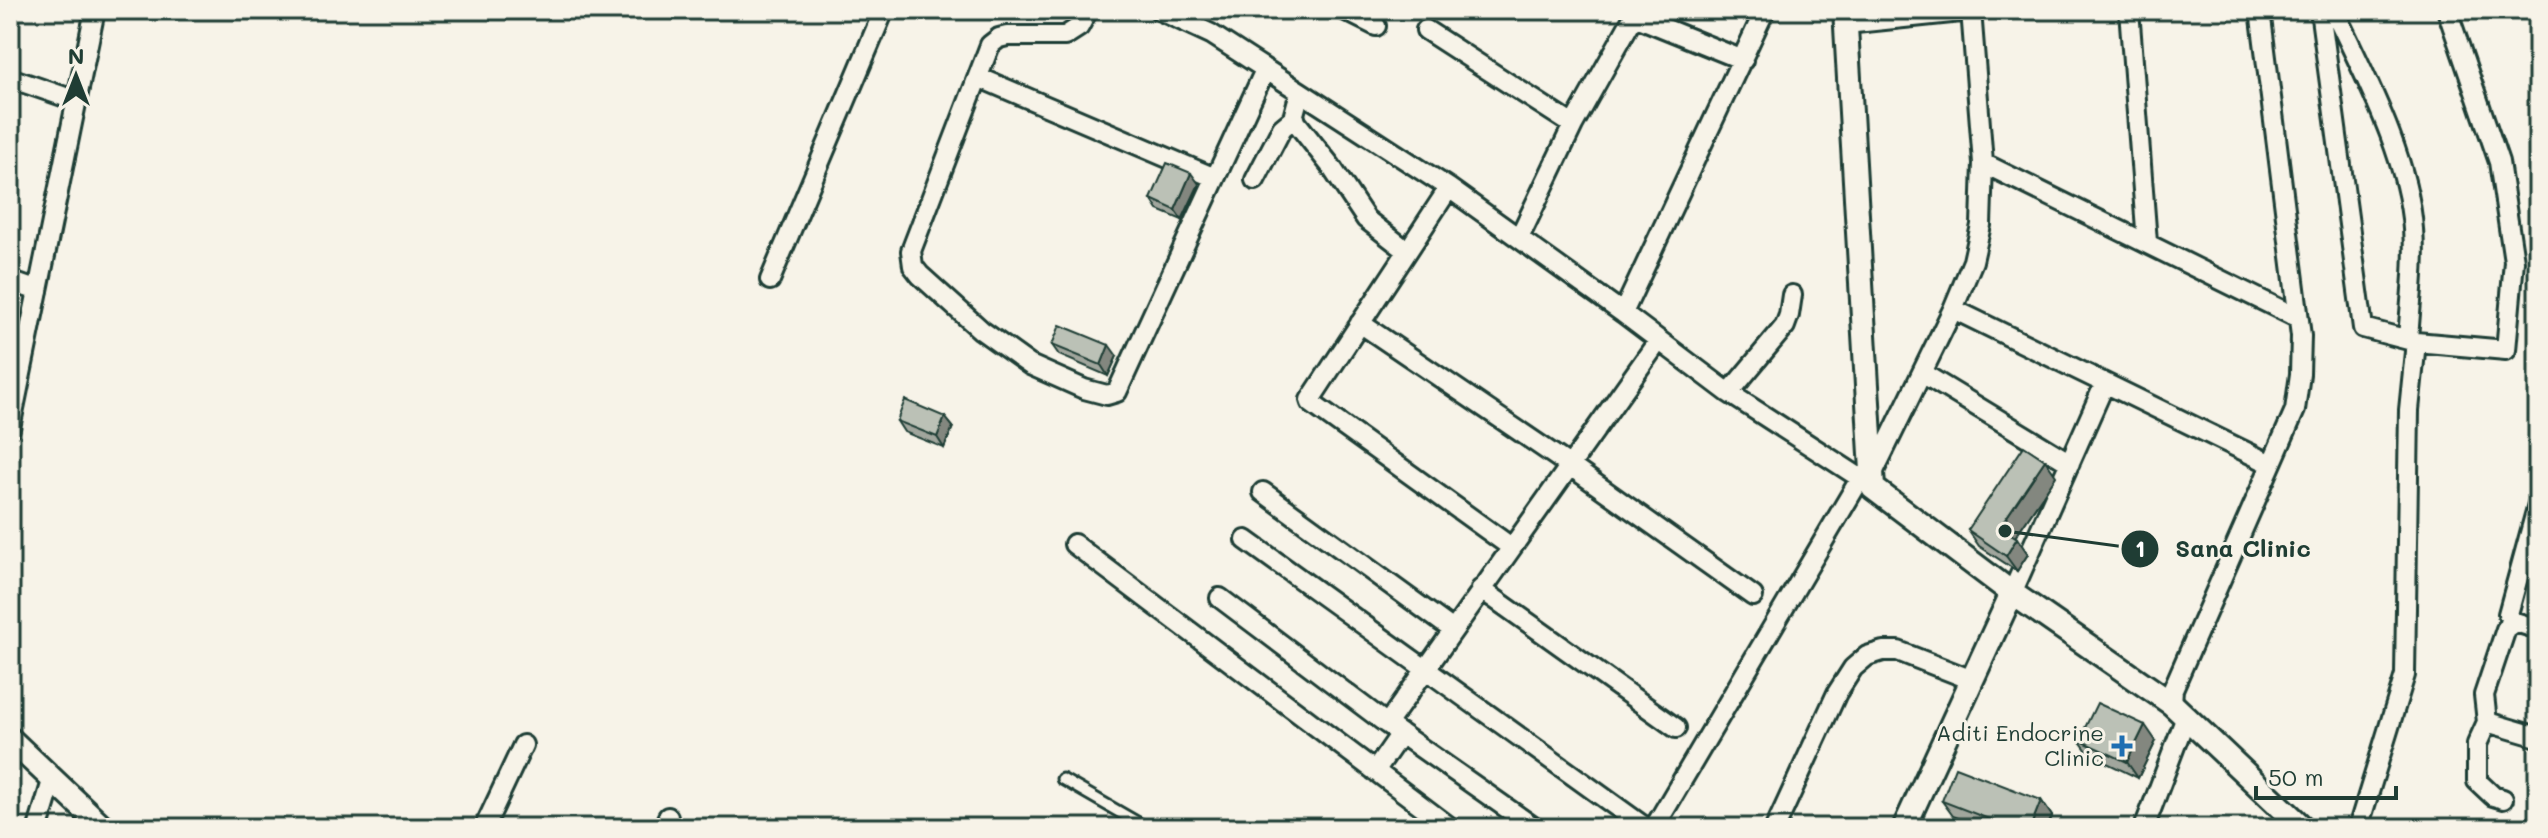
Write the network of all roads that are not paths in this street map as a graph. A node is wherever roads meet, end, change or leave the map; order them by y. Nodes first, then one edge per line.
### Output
1 (95, 10) edge
2 (884, 10) edge
3 (1088, 10) edge
4 (1159, 10) edge
5 (1344, 10) edge
6 (1765, 10) edge
7 (2129, 10) edge
8 (2259, 10) edge
9 (2320, 10) edge
10 (2334, 10) edge
11 (2447, 10) edge
12 (1971, 11) edge
13 (1627, 13) edge
14 (1845, 17) edge
15 (1660, 18) edge
16 (1376, 26) dead end
17 (1426, 30) dead end
18 (1743, 60) junction
19 (1265, 70) junction
20 (978, 77) junction
21 (10, 78) edge
22 (1300, 92) junction
23 (77, 101) junction
24 (1294, 118) junction
25 (1573, 125) junction
26 (1983, 163) junction
27 (1215, 178) junction
28 (1255, 180) dead end
29 (1449, 188) junction
30 (1519, 238) junction
31 (2147, 242) junction
32 (1407, 251) junction
33 (770, 280) dead end
34 (10, 281) edge
35 (38, 291) junction
36 (1792, 295) dead end
37 (1953, 309) junction
38 (1623, 313) junction
39 (2298, 318) junction
40 (1360, 323) junction
41 (1659, 340) junction
42 (2412, 341) junction
43 (1922, 373) junction
44 (2105, 383) junction
45 (1729, 393) junction
46 (10, 428) edge
47 (2070, 463) junction
48 (2271, 464) junction
49 (1569, 465) junction
50 (1867, 481) junction
51 (1263, 492) dead end
52 (2538, 504) edge
53 (1246, 540) dead end
54 (1074, 544) dead end
55 (1511, 547) junction
56 (2531, 557) edge
57 (1481, 589) junction
58 (2012, 593) junction
59 (1753, 596) dead end
60 (1220, 598) dead end
61 (2512, 621) junction
62 (2538, 629) edge
63 (1453, 630) junction
64 (1425, 670) junction
65 (1972, 680) junction
66 (2179, 711) junction
67 (2487, 722) junction
68 (1676, 728) dead end
69 (1394, 729) junction
70 (2538, 737) edge
71 (10, 739) edge
72 (523, 745) dead end
73 (1375, 771) junction
74 (1062, 779) dead end
75 (52, 781) junction
76 (2503, 799) dead end
77 (38, 828) edge
78 (104, 828) edge
79 (484, 828) edge
80 (1147, 828) edge
81 (1451, 828) edge
82 (1535, 828) edge
83 (1646, 828) edge
84 (1654, 828) edge
85 (1775, 828) edge
86 (1904, 828) edge
87 (2144, 828) edge
88 (2303, 828) edge
89 (2358, 828) edge

1 - 23 street
2 - 33 street
3 - 20 street
4 - 19 street
5 - 16 street
6 - 18 street
7 - 31 street
8 - 39 street
9 - 42 street
10 - 42 street
11 - 42 street
12 - 14 street
12 - 26 street
13 - 15 street
13 - 25 street
14 - 50 street
15 - 18 street
17 - 25 street
18 - 38 street
19 - 22 street
19 - 27 street
20 - 27 street
20 - 27 street
21 - 23 street
22 - 24 street
22 - 29 street
23 - 35 street
24 - 28 street
24 - 32 street
25 - 30 street
26 - 31 street
26 - 37 street
29 - 30 street
29 - 32 street
30 - 38 street
31 - 39 street
32 - 40 street
34 - 35 street
35 - 46 street
36 - 45 street
37 - 43 street
37 - 44 street
38 - 41 street
39 - 48 street
40 - 49 street
40 - 55 street
41 - 45 street
41 - 49 street
42 - 89 street
43 - 47 street
43 - 50 street
44 - 47 street
44 - 48 street
45 - 50 street
47 - 58 street
48 - 66 street
49 - 55 street
49 - 59 street
50 - 58 street
50 - 84 street
51 - 63 street
52 - 56 street
53 - 64 street
54 - 73 street
55 - 57 street
56 - 61 street
57 - 63 street
57 - 68 street
58 - 65 street
58 - 66 street
60 - 69 street
61 - 62 street
61 - 67 street
63 - 64 street
64 - 69 street
64 - 83 street
65 - 85 street
65 - 86 street
66 - 87 street
66 - 88 street
67 - 70 street
67 - 76 street
69 - 73 street
69 - 82 street
71 - 75 street
72 - 79 street
73 - 81 street
74 - 80 lane
75 - 77 street
75 - 78 street

